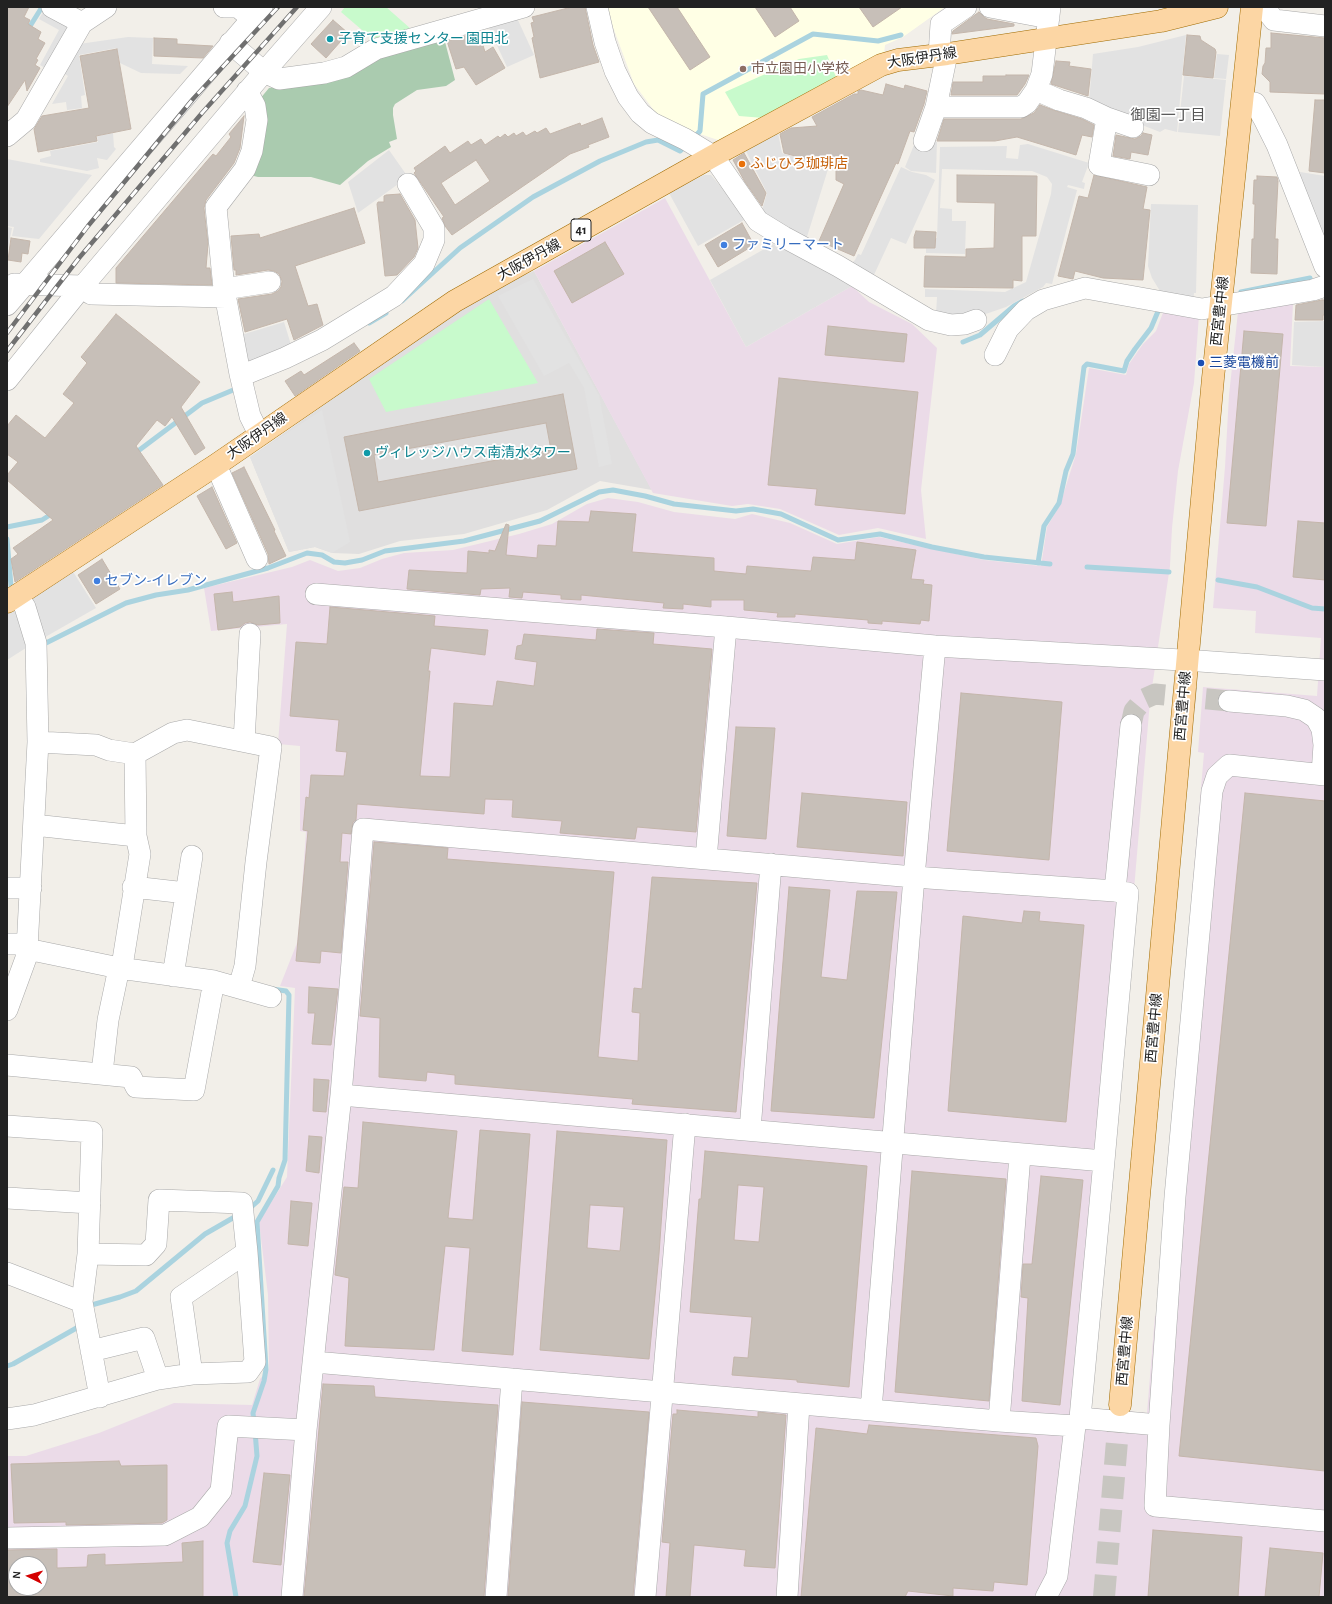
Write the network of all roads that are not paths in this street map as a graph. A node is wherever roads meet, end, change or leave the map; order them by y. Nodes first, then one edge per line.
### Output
1 (52, 7) edge
2 (106, 7) edge
3 (224, 7) edge
4 (321, 7) edge
5 (524, 7) edge
6 (597, 7) edge
7 (966, 7) edge
8 (990, 7) edge
9 (1218, 7) edge
10 (1252, 7) edge
11 (1264, 7) edge
12 (247, 10) edge
13 (1048, 21) edge
14 (82, 23) junction
15 (1325, 26) edge
16 (230, 43) junction
17 (943, 55) junction
18 (264, 72) junction
19 (1036, 90) junction
20 (247, 91) junction
21 (1243, 101) junction
22 (936, 107) junction
23 (1107, 118) junction
24 (1133, 128) dead end
25 (7, 136) edge
26 (924, 141) dead end
27 (713, 156) junction
28 (1149, 175) dead end
29 (408, 184) dead end
30 (1325, 267) edge
31 (270, 282) dead end
32 (15, 284) edge
33 (82, 286) junction
34 (1325, 286) edge
35 (225, 293) junction
36 (7, 305) edge
37 (1220, 306) junction
38 (976, 320) dead end
39 (995, 355) dead end
40 (240, 374) junction
41 (7, 380) edge
42 (259, 434) junction
43 (216, 465) junction
44 (257, 559) dead end
45 (316, 594) dead end
46 (12, 598) edge
47 (726, 627) junction
48 (250, 634) dead end
49 (935, 646) junction
50 (1187, 660) junction
51 (1325, 670) edge
52 (1229, 700) tunnel mouth
53 (1131, 725) tunnel mouth
54 (244, 741) junction
55 (38, 742) junction
56 (135, 754) junction
57 (1324, 775) edge
58 (34, 825) junction
59 (136, 836) junction
60 (192, 856) dead end
61 (706, 859) junction
62 (770, 864) junction
63 (914, 877) junction
64 (134, 887) junction
65 (7, 888) edge
66 (31, 888) junction
67 (1115, 891) junction
68 (186, 893) junction
69 (28, 949) edge
70 (122, 964) junction
71 (174, 971) junction
72 (214, 981) junction
73 (240, 983) junction
74 (271, 997) dead end
75 (7, 1010) edge
76 (7, 1065) edge
77 (102, 1074) junction
78 (341, 1095) junction
79 (685, 1124) junction
80 (7, 1126) edge
81 (750, 1130) junction
82 (892, 1143) junction
83 (1020, 1155) junction
84 (1104, 1161) junction
85 (7, 1198) edge
86 (90, 1203) junction
87 (247, 1252) junction
88 (88, 1254) junction
89 (7, 1273) edge
90 (82, 1302) junction
91 (91, 1351) junction
92 (314, 1362) junction
93 (192, 1374) junction
94 (158, 1379) junction
95 (512, 1379) junction
96 (663, 1392) junction
97 (100, 1397) junction
98 (800, 1404) junction
99 (1120, 1405) tunnel mouth
100 (871, 1410) junction
101 (7, 1419) edge
102 (999, 1421) junction
103 (1077, 1422) junction
104 (1159, 1425) junction
105 (306, 1430) junction
106 (1325, 1521) edge
107 (7, 1538) edge
108 (292, 1597) edge
109 (496, 1597) edge
110 (645, 1597) edge
111 (787, 1597) edge
112 (1046, 1597) edge

1 - 14 street
2 - 14 street
3 - 12 street
4 - 18 street
5 - 18 street
6 - 27 street
7 - 17 street
8 - 13 street
9 - 13 main road, 大阪伊丹線 / 41
10 - 21 main road, 西宮豊中線
11 - 15 street
12 - 16 street
13 - 17 main road, 大阪伊丹線 / 41
13 - 19 street
14 - 25 street
16 - 18 street
16 - 32 street
17 - 22 street
17 - 27 main road, 大阪伊丹線 / 41
18 - 20 street
19 - 22 street
19 - 23 street
20 - 33 street
20 - 35 street
21 - 30 street
21 - 37 main road, 西宮豊中線
22 - 26 street
23 - 24 street
23 - 28 street
27 - 38 street
27 - 42 main road, 大阪伊丹線 / 41
29 - 40 street
31 - 35 street
32 - 33 street
32 - 36 street
33 - 35 street
33 - 41 street
34 - 37 street
35 - 40 street
37 - 39 street
37 - 50 main road, 西宮豊中線
40 - 42 street
42 - 43 main road, 大阪伊丹線 / 41
43 - 44 street
43 - 46 main road, 大阪伊丹線 / 41
45 - 47 street
46 - 55 street
47 - 49 street
47 - 61 street
48 - 54 street
49 - 50 street
49 - 63 street
50 - 51 street
50 - 99 main road, 西宮豊中線
52 - 57 street
53 - 67 street
54 - 56 street
54 - 73 street
55 - 56 street
55 - 58 street
56 - 59 street
57 - 104 street
58 - 59 street
58 - 66 street
59 - 64 street
60 - 68 street
61 - 62 street
61 - 78 street
62 - 63 street
62 - 81 street
63 - 67 street
63 - 82 street
64 - 68 street
64 - 70 street
65 - 66 street
66 - 69 street
67 - 84 street
68 - 71 street
69 - 70 street
69 - 75 street
70 - 71 street
70 - 77 street
71 - 72 street
72 - 73 street
72 - 77 street
73 - 74 street
76 - 77 street
78 - 79 street
78 - 92 street
79 - 81 street
79 - 96 street
80 - 86 street
81 - 82 street
82 - 83 street
82 - 100 street
83 - 84 street
83 - 102 street
84 - 103 street
85 - 86 street
86 - 88 street
87 - 88 street
87 - 93 street
87 - 93 street
88 - 90 street
89 - 90 street
90 - 91 street
91 - 94 street
91 - 97 street
92 - 95 street
92 - 105 street
93 - 94 street
94 - 97 street
95 - 96 street
95 - 109 street
96 - 98 street
96 - 110 street
97 - 101 street
98 - 100 street
98 - 111 street
100 - 102 street
102 - 103 street
103 - 104 street
103 - 112 street
104 - 106 street
105 - 107 street
105 - 108 street

